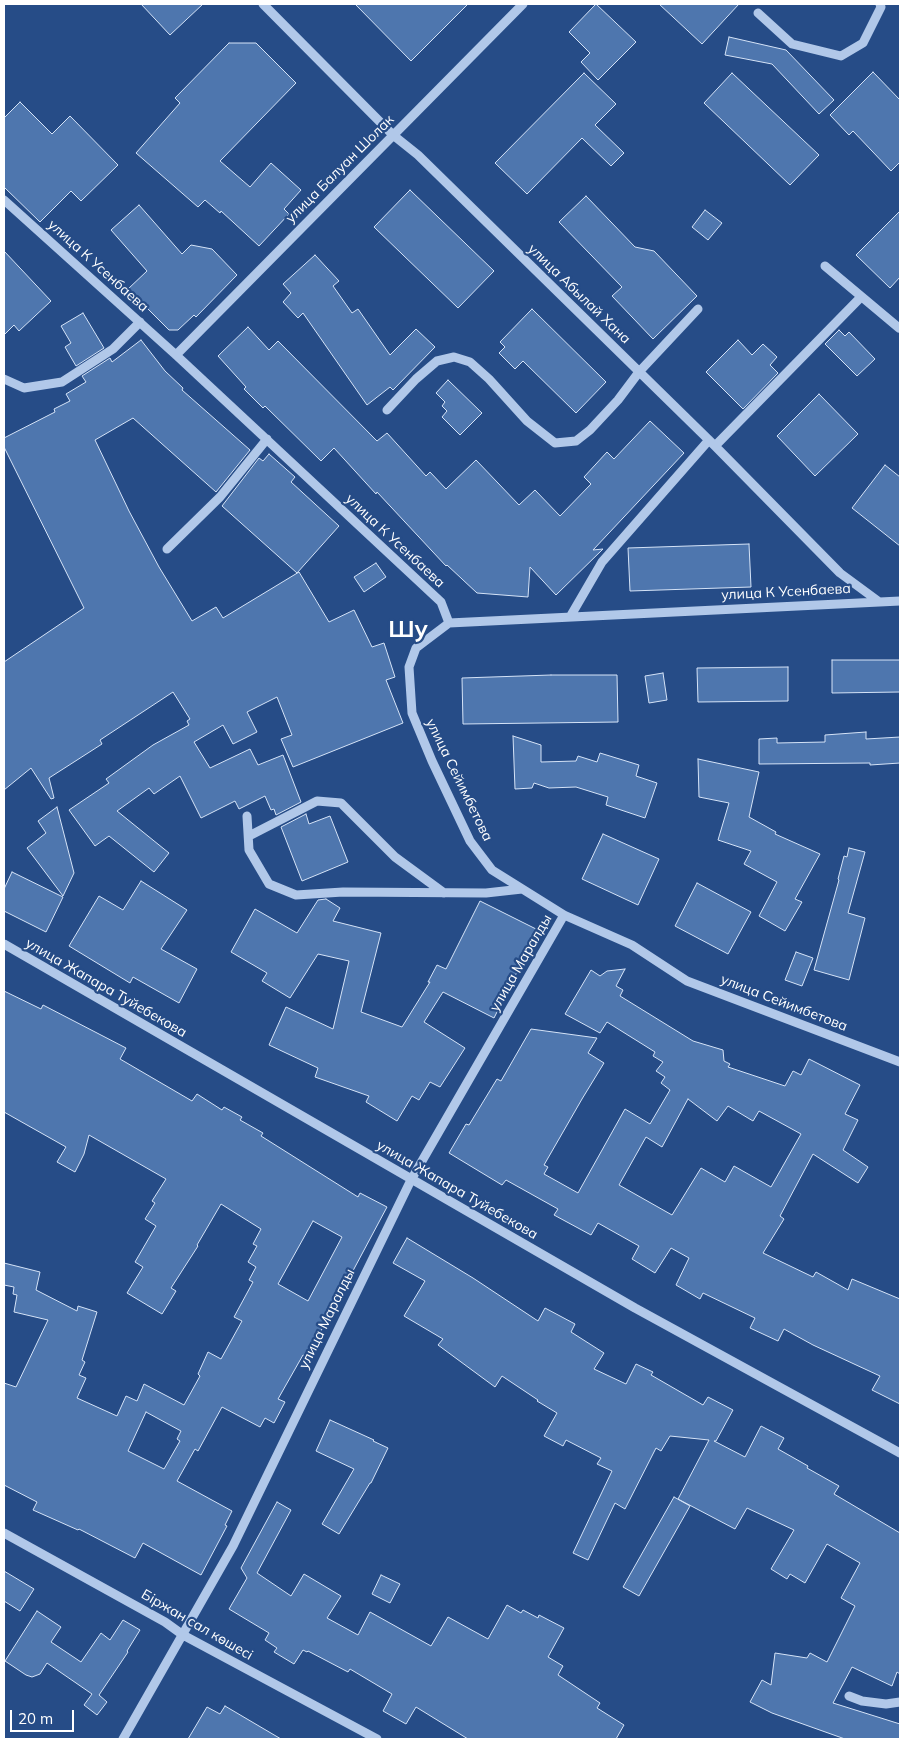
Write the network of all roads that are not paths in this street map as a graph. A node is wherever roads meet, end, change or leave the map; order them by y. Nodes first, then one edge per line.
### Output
1 (263, 4) edge
2 (523, 4) edge
3 (880, 4) edge
4 (758, 13) dead end
5 (393, 135) junction
6 (4, 200) edge
7 (825, 266) dead end
8 (861, 297) junction
9 (698, 309) dead end
10 (140, 322) junction
11 (900, 327) edge
12 (176, 355) junction
13 (639, 372) junction
14 (4, 379) edge
15 (387, 410) dead end
16 (267, 439) junction
17 (712, 443) junction
18 (167, 549) dead end
19 (878, 601) junction
20 (900, 601) edge
21 (570, 617) junction
22 (449, 623) junction
23 (247, 816) dead end
24 (249, 836) junction
25 (522, 889) junction
26 (445, 893) junction
27 (564, 916) junction
28 (4, 944) edge
29 (900, 1062) edge
30 (411, 1180) junction
31 (900, 1453) edge
32 (4, 1533) edge
33 (182, 1636) junction
34 (849, 1696) dead end
35 (900, 1702) edge
36 (123, 1739) edge
37 (378, 1739) edge

1 - 5 street, улица Абылай Хана
2 - 5 street, улица Балуан Шолак
3 - 4 street
5 - 12 street, улица Балуан Шолак
5 - 13 street, улица Абылай Хана
6 - 10 street, улица К Усенбаева
7 - 8 street
8 - 11 street
8 - 17 street
9 - 13 street
10 - 12 street, улица К Усенбаева
10 - 14 street
12 - 16 street, улица К Усенбаева
13 - 15 street
13 - 17 street, улица Абылай Хана
16 - 18 street
16 - 22 street, улица К Усенбаева
17 - 19 street, улица Абылай Хана
17 - 21 street
19 - 20 street, улица К Усенбаева
19 - 21 street, улица К Усенбаева
21 - 22 street, улица К Усенбаева
22 - 25 street, улица Сейимбетова
23 - 24 street
24 - 26 street
24 - 26 street
25 - 26 street
25 - 27 street, улица Сейимбетова
27 - 29 street, улица Сейимбетова
27 - 30 street, улица Маралды
28 - 30 street, улица Жапара Туйебекова
30 - 31 street, улица Жапара Туйебекова
30 - 33 street, улица Маралды
32 - 33 street, Біржан сал көшесі
33 - 36 street, улица Маралды
33 - 37 street, Біржан сал көшесі
34 - 35 street

